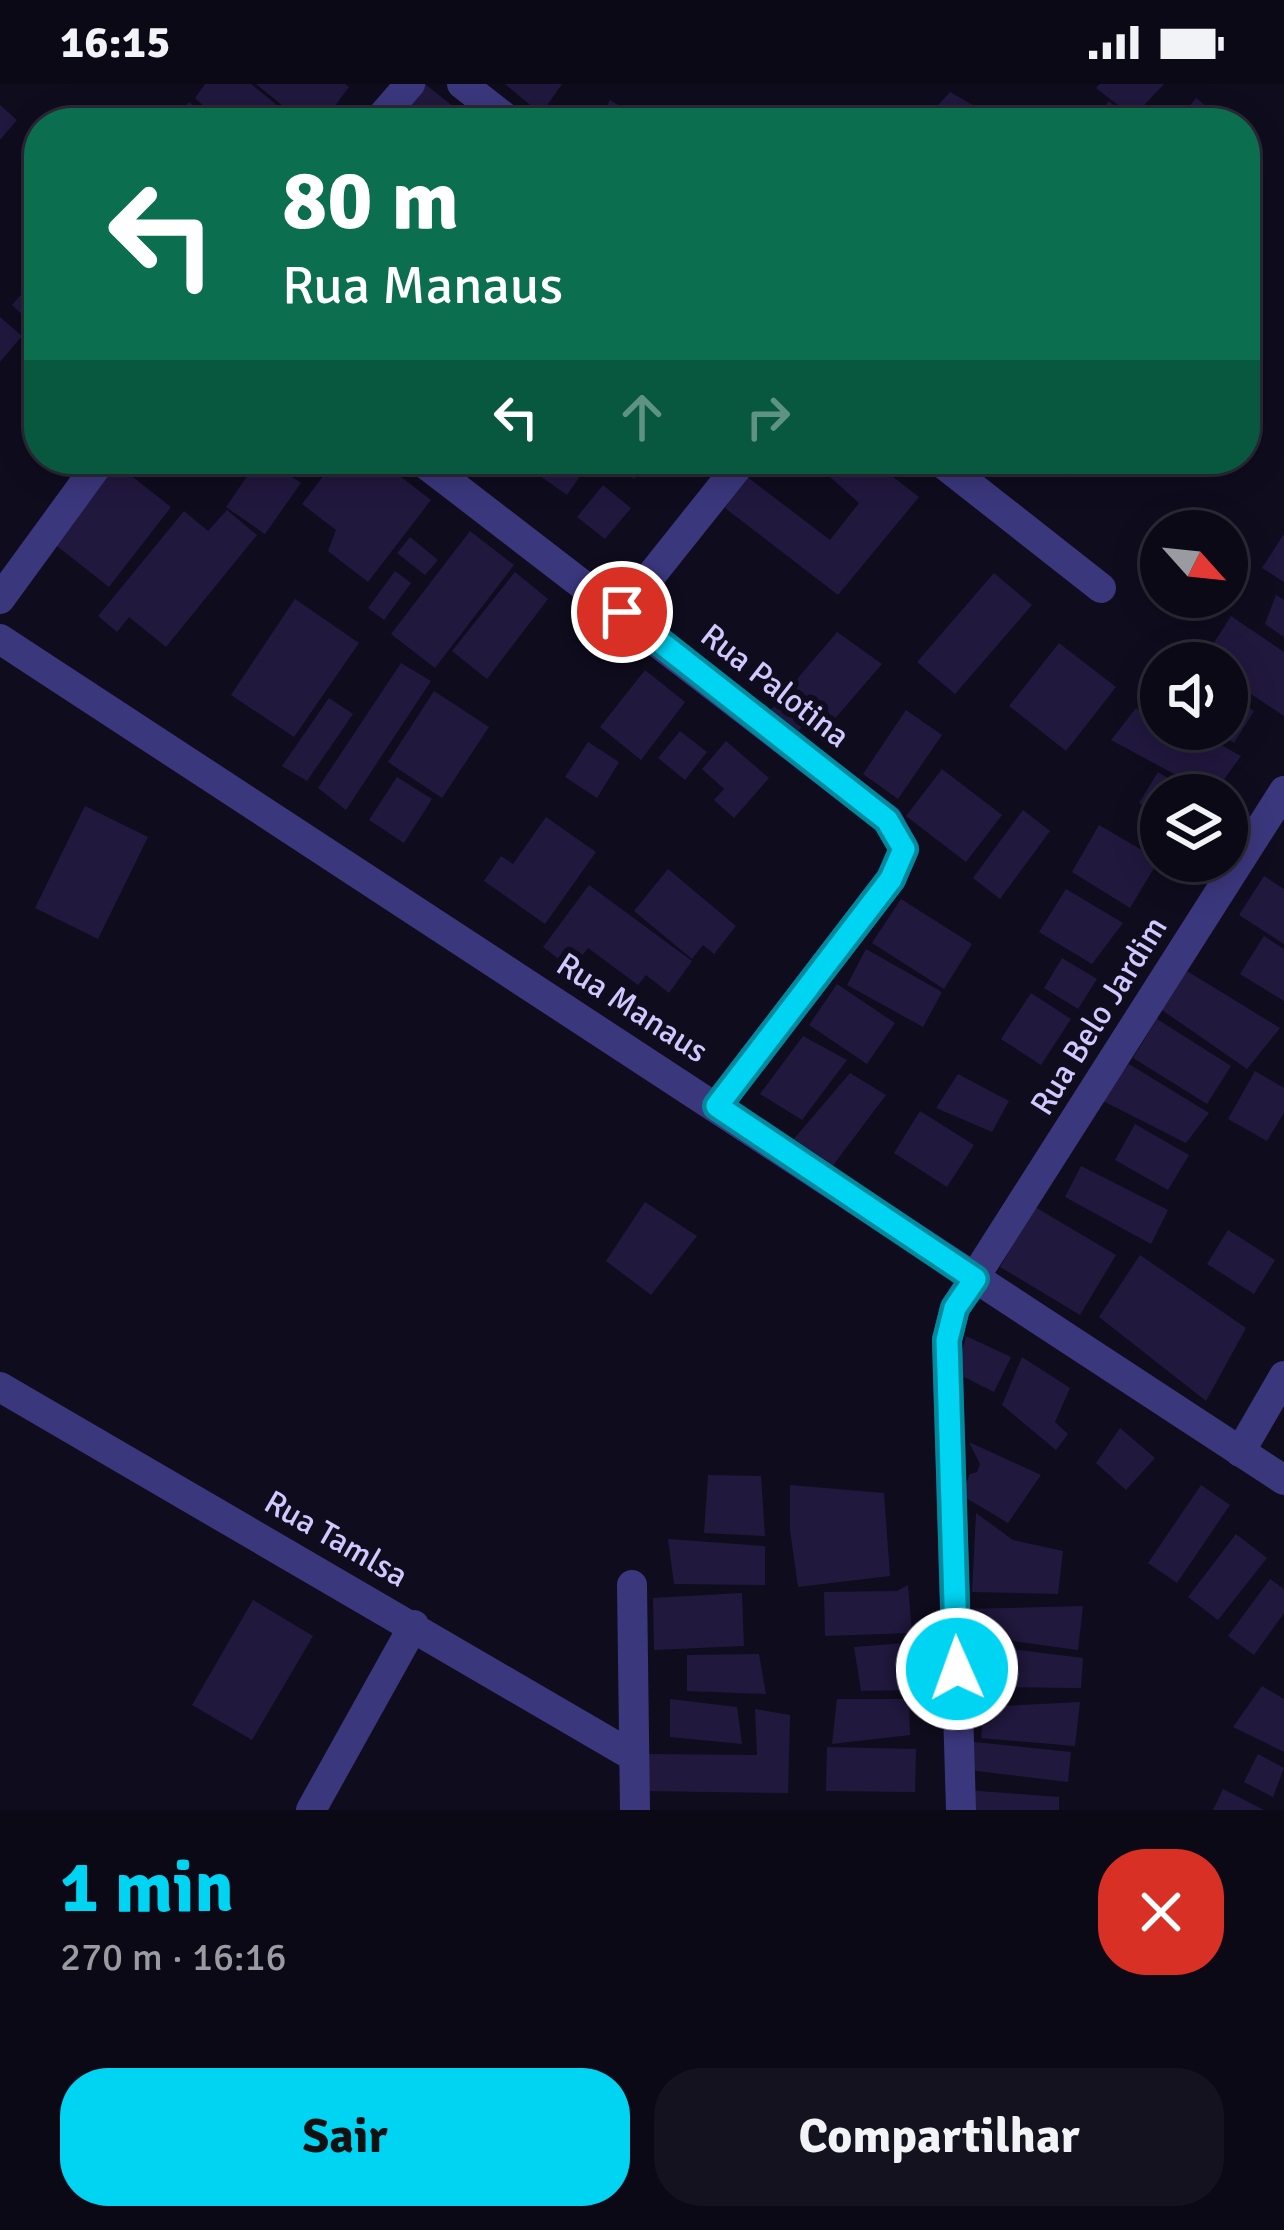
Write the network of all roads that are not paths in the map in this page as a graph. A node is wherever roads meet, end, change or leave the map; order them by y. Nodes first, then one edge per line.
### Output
1 (410, 84) edge
2 (462, 84) edge
3 (389, 108) edge
4 (493, 108) edge
5 (91, 474) edge
6 (439, 474) edge
7 (732, 474) edge
8 (957, 474) edge
9 (1101, 588) dead end
10 (0, 599) edge
11 (622, 612) junction
12 (0, 639) edge
13 (1284, 791) edge
14 (717, 1106) junction
15 (975, 1279) junction
16 (1284, 1376) edge
17 (0, 1388) edge
18 (1240, 1452) junction
19 (1284, 1480) edge
20 (632, 1585) dead end
21 (413, 1625) junction
22 (633, 1756) junction
23 (311, 1810) edge
24 (635, 1810) edge
25 (961, 1810) edge

1 - 3 street
2 - 4 street
5 - 10 street
6 - 11 street, Rua Palotina
7 - 11 street
8 - 9 street
11 - 14 street, Rua Palotina
12 - 14 street, Rua Manaus
13 - 15 street, Rua Belo Jardim
14 - 15 street, Rua Manaus
15 - 18 street, Rua Manaus
15 - 25 street, Rua Belo Jardim
16 - 18 street
17 - 21 street, Rua Tamlsa
18 - 19 street, Rua Manaus
20 - 22 street
21 - 22 street, Rua Tamlsa
21 - 23 street
22 - 24 street

